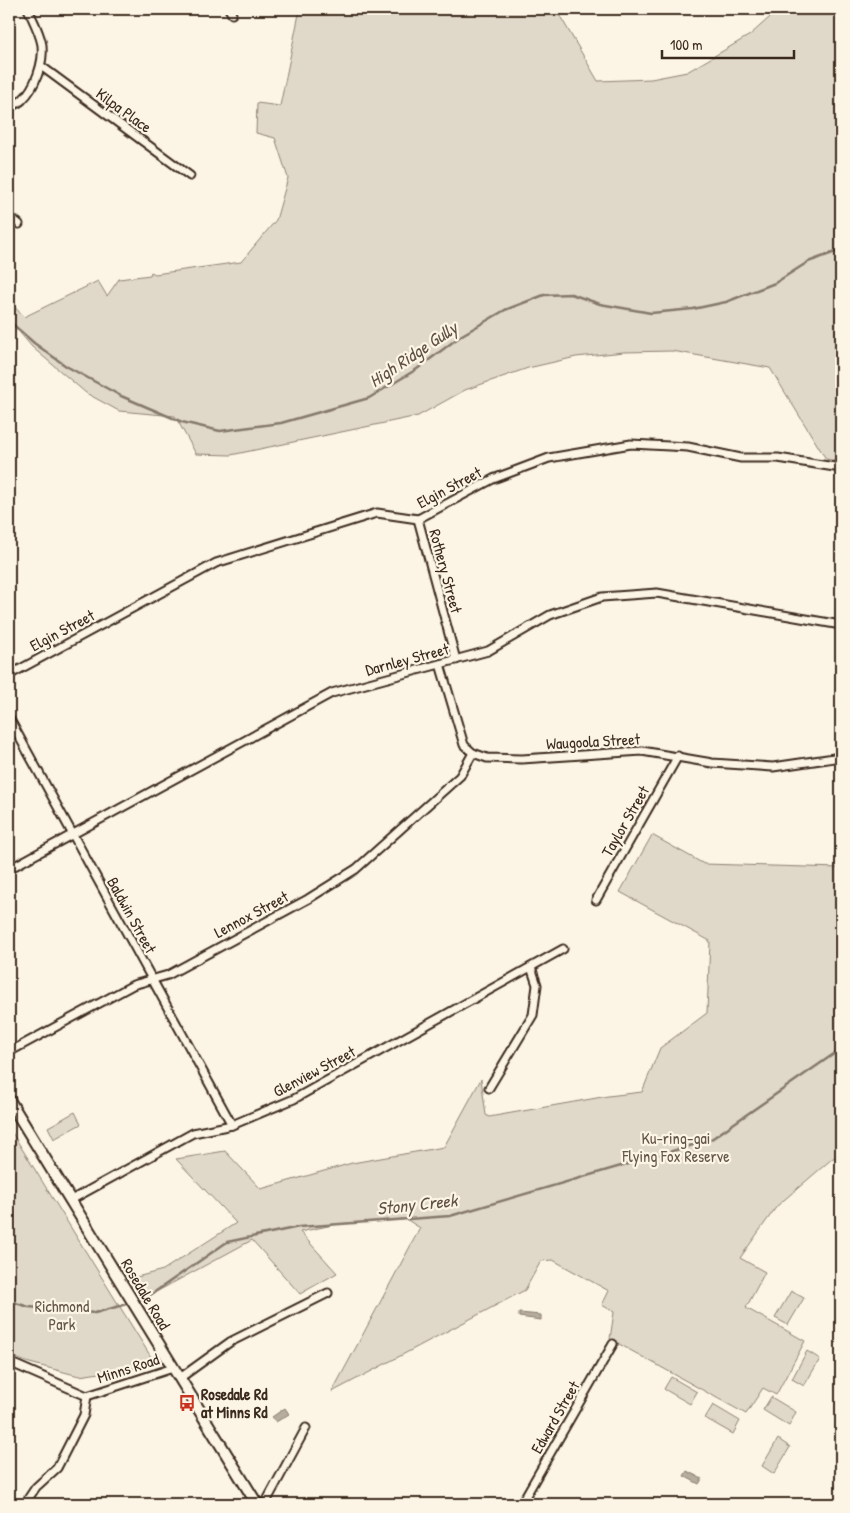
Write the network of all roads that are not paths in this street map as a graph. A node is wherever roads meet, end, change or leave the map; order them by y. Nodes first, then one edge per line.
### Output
1 (28, 9) edge
2 (41, 66) junction
3 (9, 108) edge
4 (190, 176) dead end
5 (9, 216) edge
6 (19, 224) dead end
7 (841, 468) edge
8 (418, 519) junction
9 (841, 625) edge
10 (456, 660) junction
11 (440, 664) junction
12 (9, 675) edge
13 (9, 718) edge
14 (473, 753) junction
15 (678, 756) junction
16 (841, 757) edge
17 (72, 833) junction
18 (9, 869) edge
19 (596, 900) dead end
20 (563, 949) dead end
21 (531, 967) junction
22 (152, 979) junction
23 (9, 1052) edge
24 (489, 1088) dead end
25 (9, 1100) edge
26 (232, 1125) junction
27 (71, 1200) junction
28 (328, 1293) dead end
29 (613, 1344) dead end
30 (9, 1362) edge
31 (173, 1368) junction
32 (180, 1378) junction
33 (87, 1396) junction
34 (306, 1428) dead end
35 (28, 1504) edge
36 (257, 1504) edge
37 (265, 1504) edge
38 (521, 1504) edge

1 - 2 street
2 - 3 street
2 - 4 street, Kilpa Place
5 - 6 street
7 - 8 street, Elgin Street
8 - 10 street, Rothery Street
8 - 12 street, Elgin Street
9 - 10 street, Darnley Street
10 - 11 street, Darnley Street
11 - 14 street
11 - 17 street, Darnley Street
13 - 17 street, Baldwin Street
14 - 15 street, Waugoola Street
14 - 22 street, Lennox Street
15 - 16 street, Waugoola Street
15 - 19 street, Taylor Street
17 - 18 street, Darnley Street
17 - 22 street, Baldwin Street
20 - 21 street, Glenview Street
21 - 24 street
21 - 26 street, Glenview Street
22 - 23 street, Lennox Street
22 - 26 street, Baldwin Street
25 - 27 street, Rosedale Road
26 - 27 street, Glenview Street
27 - 31 street, Rosedale Road
28 - 32 street, Minns Road
29 - 38 street, Edward Street
30 - 33 street, Minns Road
31 - 32 street, Rosedale Road
31 - 33 street, Minns Road
32 - 36 street, Rosedale Road
33 - 35 street
34 - 37 street

